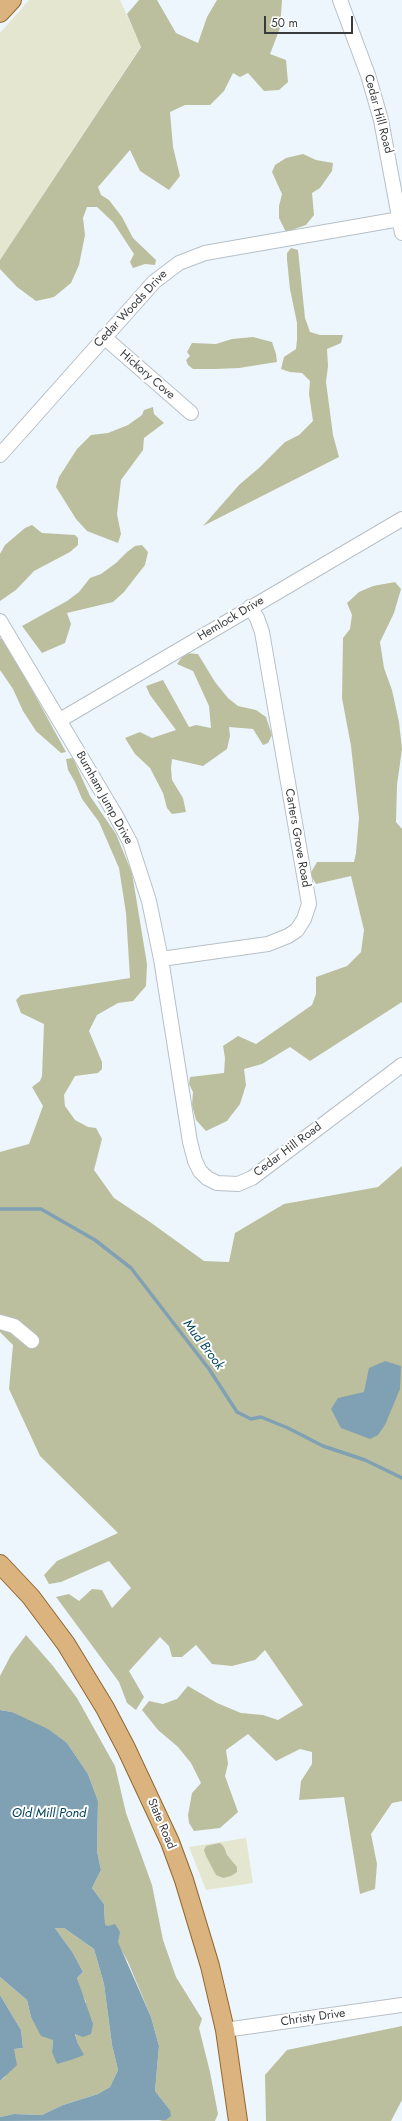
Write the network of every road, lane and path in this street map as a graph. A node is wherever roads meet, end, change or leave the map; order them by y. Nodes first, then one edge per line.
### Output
1 (12, 0) edge
2 (340, 0) edge
3 (0, 14) edge
4 (401, 226) edge
5 (104, 337) junction
6 (190, 413) dead end
7 (0, 455) edge
8 (402, 519) edge
9 (250, 607) junction
10 (0, 621) edge
11 (60, 720) junction
12 (161, 959) junction
13 (402, 1065) edge
14 (185, 1110) joint
15 (0, 1322) edge
16 (32, 1341) dead end
17 (0, 1564) edge
18 (402, 2005) edge
19 (225, 2030) junction
20 (238, 2121) edge

1 - 3 main road
2 - 4 street, Cedar Hill Road
4 - 5 street, Cedar Woods Drive
5 - 6 street, Hickory Cove
5 - 7 street, Cedar Woods Drive
8 - 9 street, Hemlock Drive
9 - 11 street, Hemlock Drive
9 - 12 street, Carters Grove Road
10 - 11 street, Burnham Jump Drive
11 - 12 street, Burnham Jump Drive
12 - 14 street, Burnham Jump Drive
13 - 14 street, Cedar Hill Road
15 - 16 street
17 - 19 main road, State Road
18 - 19 street, Christy Drive
19 - 20 main road, State Road

